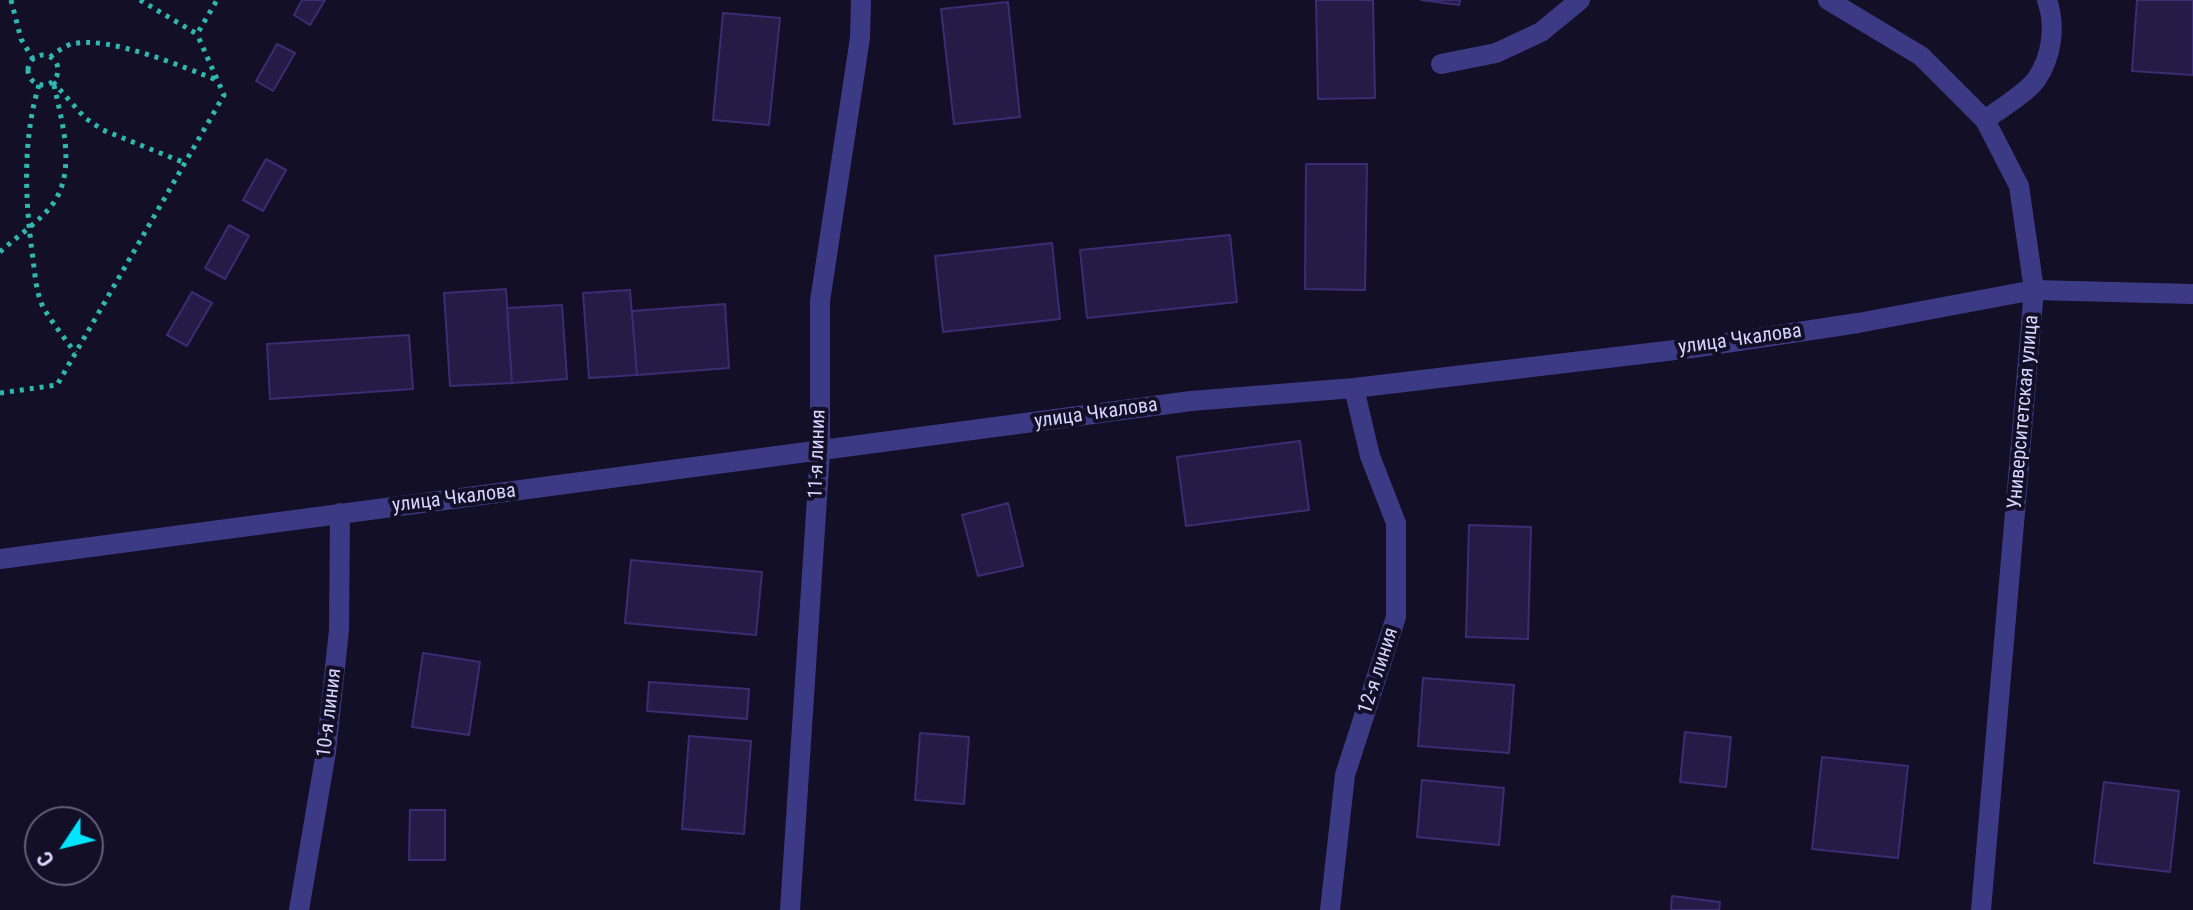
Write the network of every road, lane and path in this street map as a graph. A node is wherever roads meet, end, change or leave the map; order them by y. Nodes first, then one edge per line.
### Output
1 (11, 0) edge
2 (140, 0) edge
3 (217, 0) edge
4 (861, 0) edge
5 (1580, 0) edge
6 (1828, 0) edge
7 (2047, 0) edge
8 (197, 34) junction
9 (50, 57) junction
10 (33, 59) junction
11 (1441, 64) dead end
12 (53, 81) junction
13 (218, 81) junction
14 (39, 85) junction
15 (1985, 120) junction
16 (185, 163) junction
17 (28, 225) junction
18 (0, 252) edge
19 (2034, 290) junction
20 (2193, 294) edge
21 (75, 353) junction
22 (1354, 388) junction
23 (0, 393) edge
24 (820, 452) junction
25 (340, 513) junction
26 (0, 559) edge
27 (299, 910) edge
28 (790, 910) edge
29 (1330, 910) edge
30 (1981, 910) edge

1 - 10 path
2 - 8 path
3 - 8 path
4 - 24 street, 11-я линия
5 - 11 street
6 - 15 street, Университетская улица
7 - 15 street
8 - 13 path
9 - 10 path
9 - 12 path
9 - 13 path
10 - 14 path
12 - 14 path
12 - 16 path
12 - 17 path
13 - 16 path
14 - 17 path
15 - 19 street, Университетская улица
16 - 21 path
17 - 18 path
17 - 21 path
19 - 20 street, улица Чкалова
19 - 22 street, улица Чкалова
19 - 30 street, Университетская улица
21 - 23 path
22 - 24 street, улица Чкалова
22 - 29 street, 12-я линия
24 - 25 street, улица Чкалова
24 - 28 street, 11-я линия
25 - 26 street, улица Чкалова
25 - 27 street, 10-я линия

